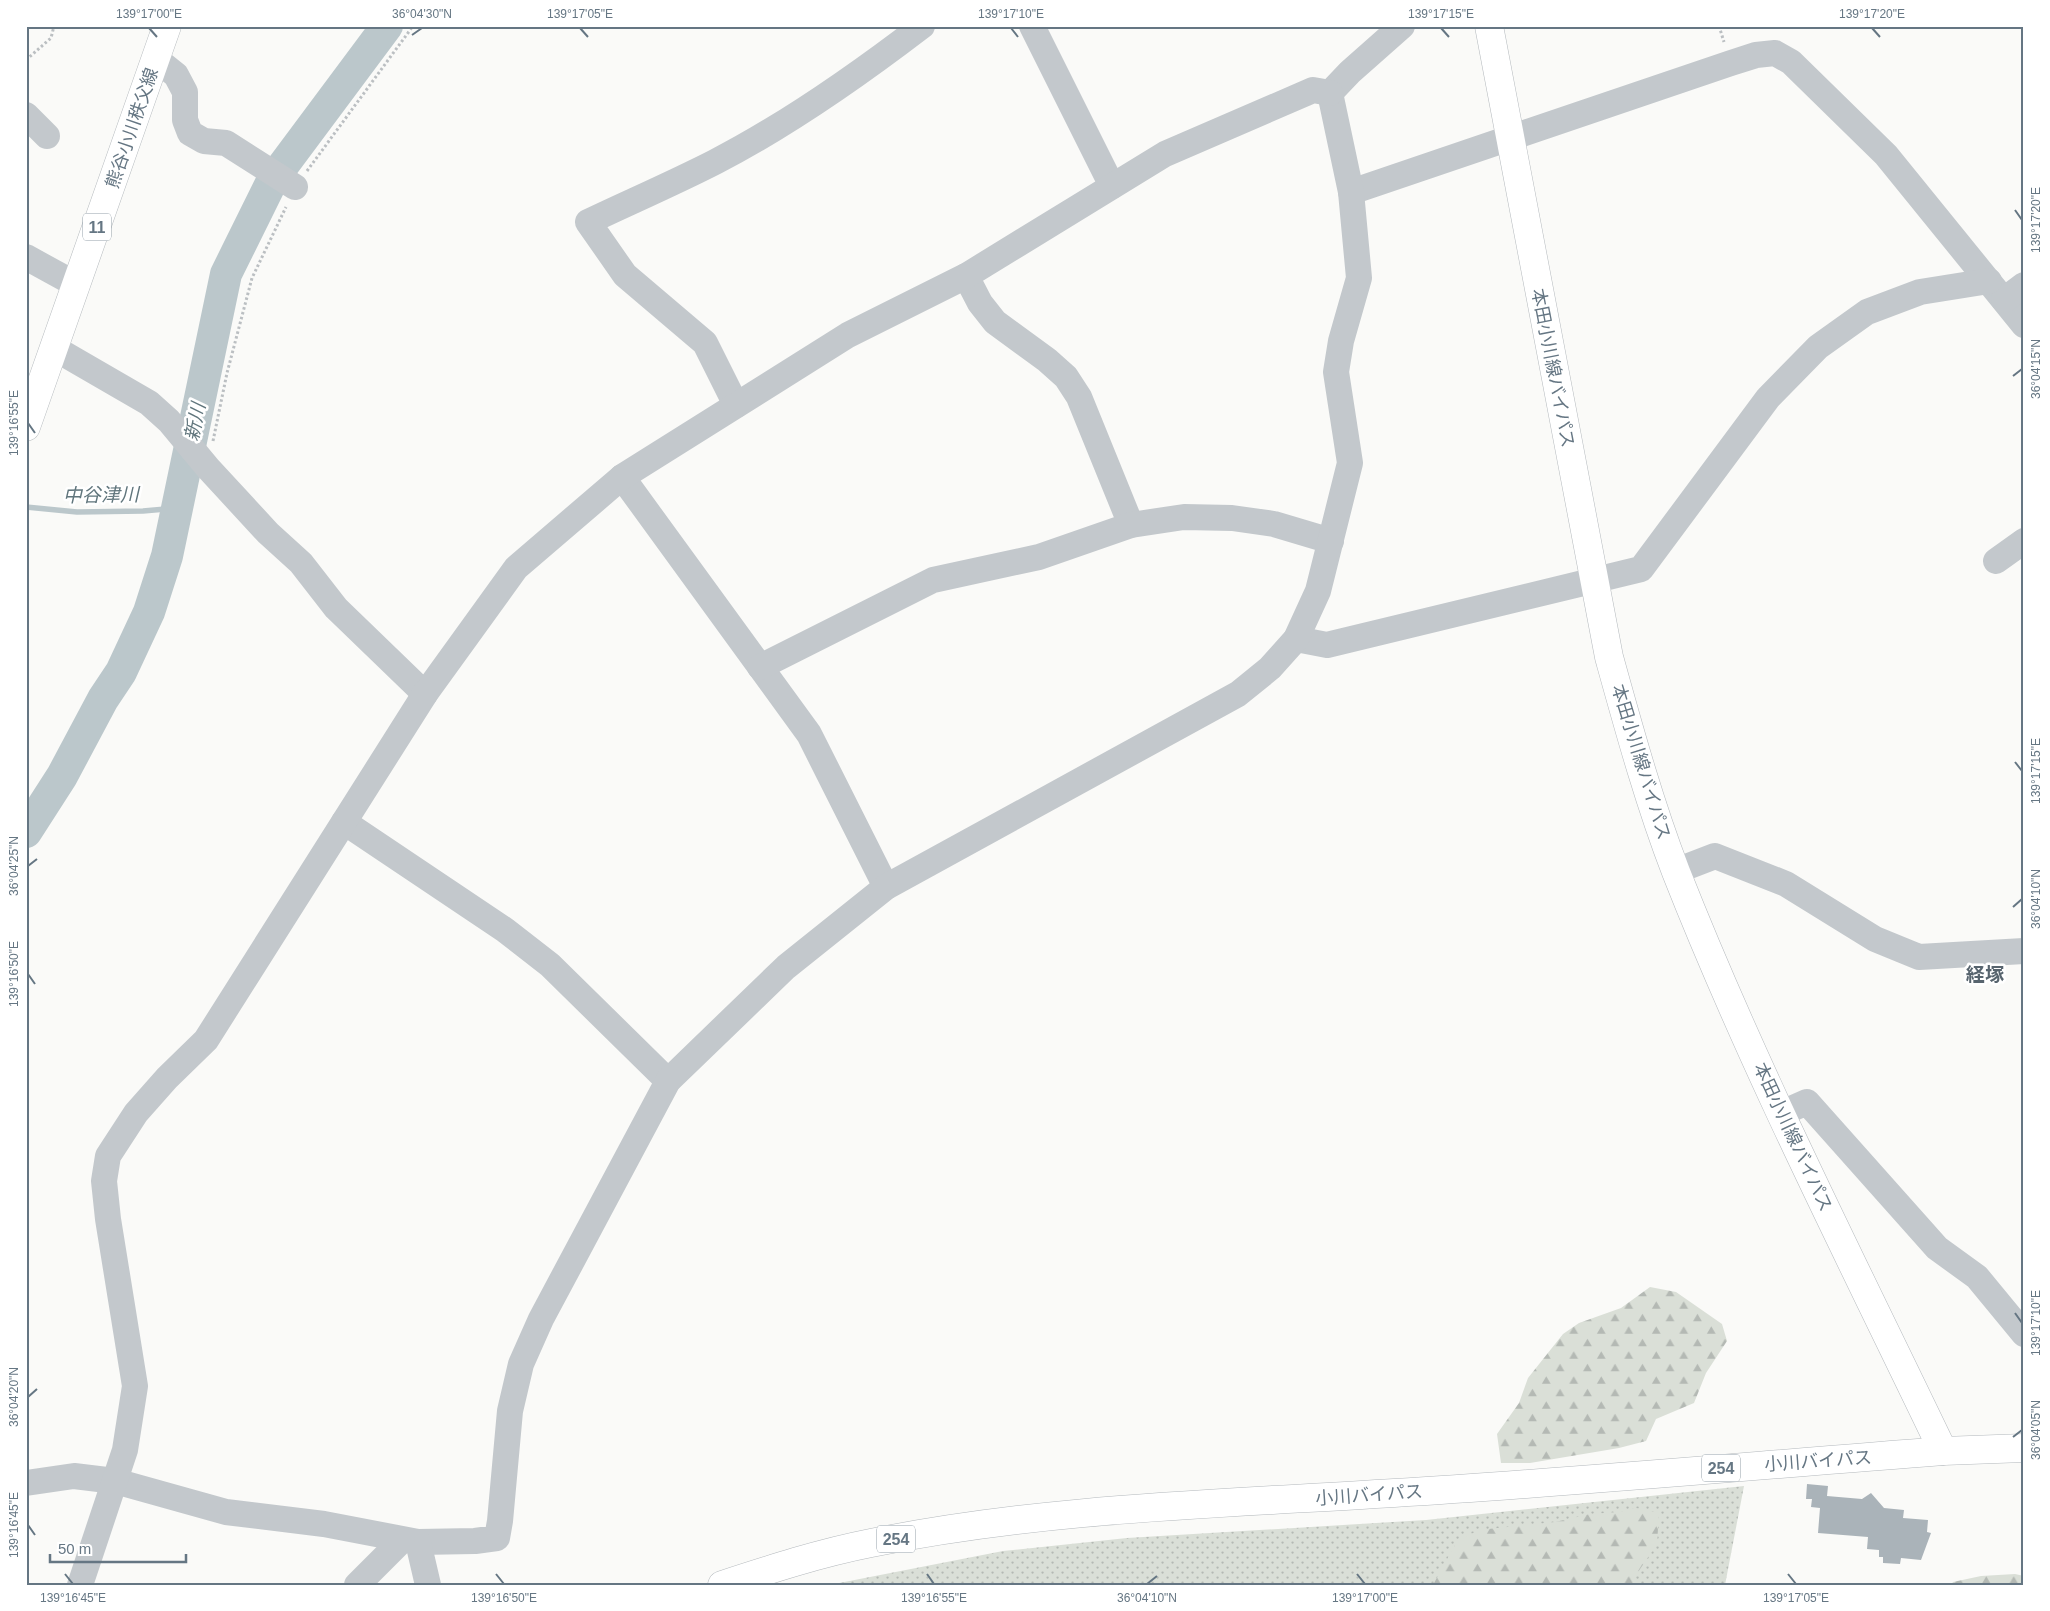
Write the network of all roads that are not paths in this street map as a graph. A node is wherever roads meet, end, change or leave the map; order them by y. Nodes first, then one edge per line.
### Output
1 (167, 26) edge
2 (922, 26) edge
3 (1032, 26) edge
4 (1402, 26) edge
5 (1489, 26) edge
6 (156, 59) junction
7 (1330, 94) junction
8 (26, 115) edge
9 (47, 136) dead end
10 (1510, 138) junction
11 (1112, 186) junction
12 (295, 187) road end
13 (1351, 192) junction
14 (26, 257) edge
15 (966, 276) junction
16 (77, 284) junction
17 (2005, 289) edge
18 (2024, 325) edge
19 (54, 348) junction
20 (736, 405) junction
21 (26, 428) edge
22 (622, 477) junction
23 (1131, 525) junction
24 (2024, 540) edge
25 (1331, 541) junction
26 (1996, 561) dead end
27 (1594, 580) junction
28 (1296, 639) junction
29 (760, 667) junction
30 (425, 694) junction
31 (344, 822) junction
32 (1676, 871) junction
33 (886, 887) junction
34 (2024, 951) edge
35 (668, 1081) junction
36 (1782, 1113) junction
37 (2024, 1334) edge
38 (2024, 1448) edge
39 (1943, 1451) junction
40 (114, 1481) junction
41 (26, 1483) edge
42 (410, 1541) junction
43 (80, 1585) edge
44 (356, 1585) edge
45 (428, 1585) edge
46 (722, 1585) edge

1 - 6 main road, 熊谷小川秩父線 / 11
2 - 20 street
3 - 11 street
4 - 7 street
5 - 10 main road, 本田小川線バイパス
6 - 12 street
6 - 16 main road, 熊谷小川秩父線 / 11
7 - 11 street
7 - 13 street
8 - 9 street
10 - 13 street
10 - 17 street
10 - 27 main road, 本田小川線バイパス
11 - 15 street
13 - 25 street
14 - 16 street
15 - 20 street
15 - 23 street
16 - 19 main road, 熊谷小川秩父線 / 11
17 - 18 street
17 - 27 street
19 - 21 main road, 熊谷小川秩父線 / 11
19 - 30 street
20 - 22 street
22 - 29 street
22 - 30 street
23 - 25 street
23 - 29 street
24 - 26 street
25 - 28 street
27 - 28 street
27 - 32 main road, 本田小川線バイパス
28 - 33 street
29 - 33 street
30 - 31 street
31 - 35 street
31 - 40 street
32 - 34 street
32 - 36 main road, 本田小川線バイパス
33 - 35 street
35 - 42 street
36 - 37 street
36 - 39 main road, 本田小川線バイパス
38 - 39 main road, 小川バイパス / 254
39 - 46 main road, 小川バイパス / 254
40 - 41 street
40 - 42 street
40 - 43 street
42 - 44 street
42 - 45 street

